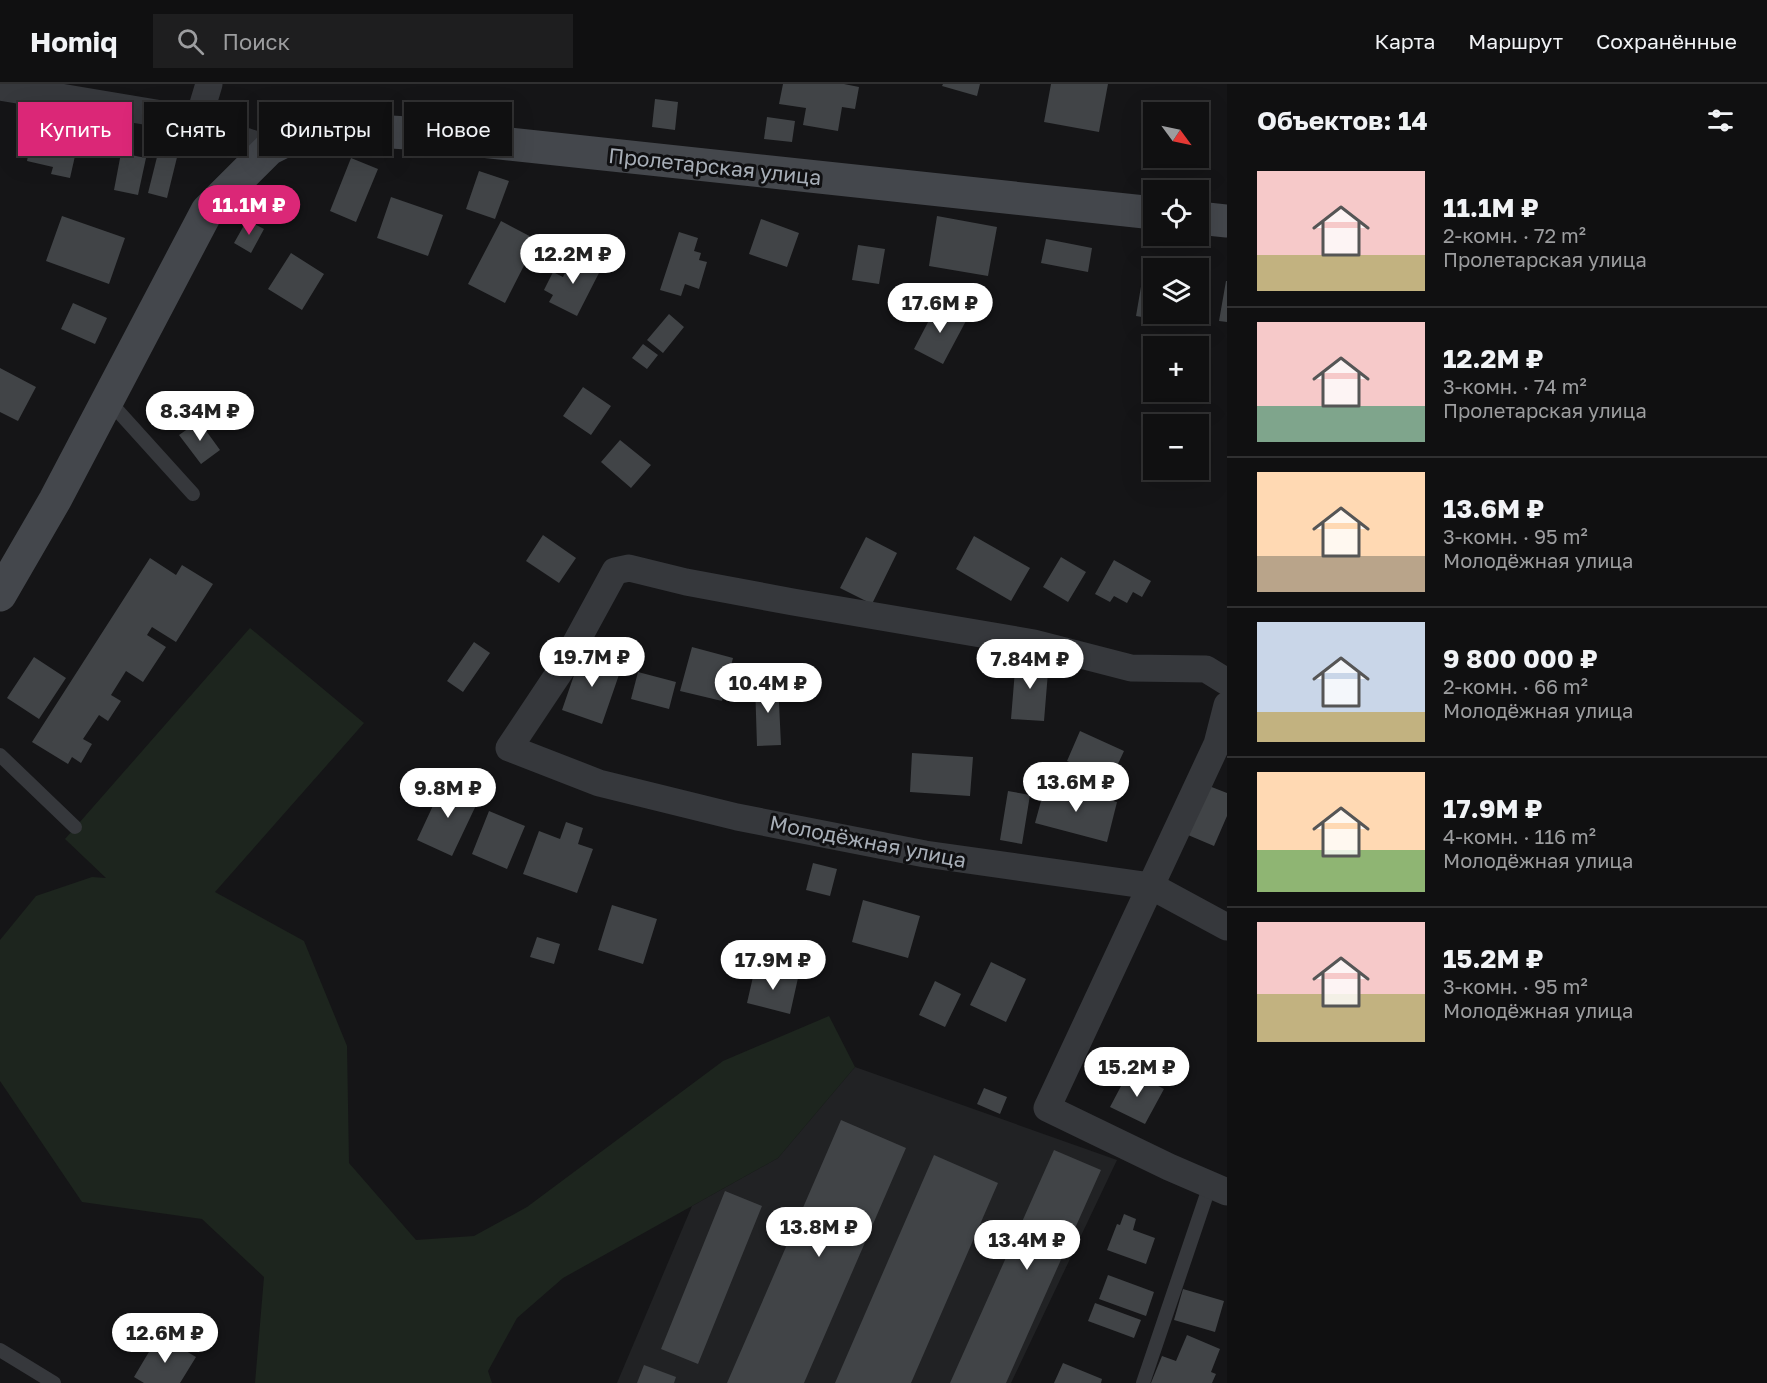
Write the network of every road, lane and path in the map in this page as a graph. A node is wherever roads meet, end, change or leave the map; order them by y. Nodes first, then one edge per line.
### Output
1 (209, 84) edge
2 (0, 87) edge
3 (204, 102) edge
4 (144, 111) edge
5 (392, 132) edge
6 (262, 156) edge
7 (1143, 212) edge
8 (1209, 219) edge
9 (1227, 221) edge
10 (108, 400) junction
11 (193, 494) dead end
12 (5, 574) edge
13 (1227, 682) edge
14 (1227, 705) edge
15 (0, 755) edge
16 (75, 827) dead end
17 (1151, 886) junction
18 (1227, 927) edge
19 (1218, 1188) edge
20 (0, 1350) edge
21 (54, 1383) edge
22 (1143, 1383) edge

1 - 3 street
2 - 4 street
5 - 7 main road, Пролетарская улица
6 - 10 main road, Пролетарская улица
8 - 9 main road
10 - 11 lane
10 - 12 main road, Пролетарская улица
13 - 17 street, Молодёжная улица
14 - 17 street
15 - 16 lane
17 - 18 street, Молодёжная улица
17 - 19 street
19 - 22 lane
20 - 21 lane

